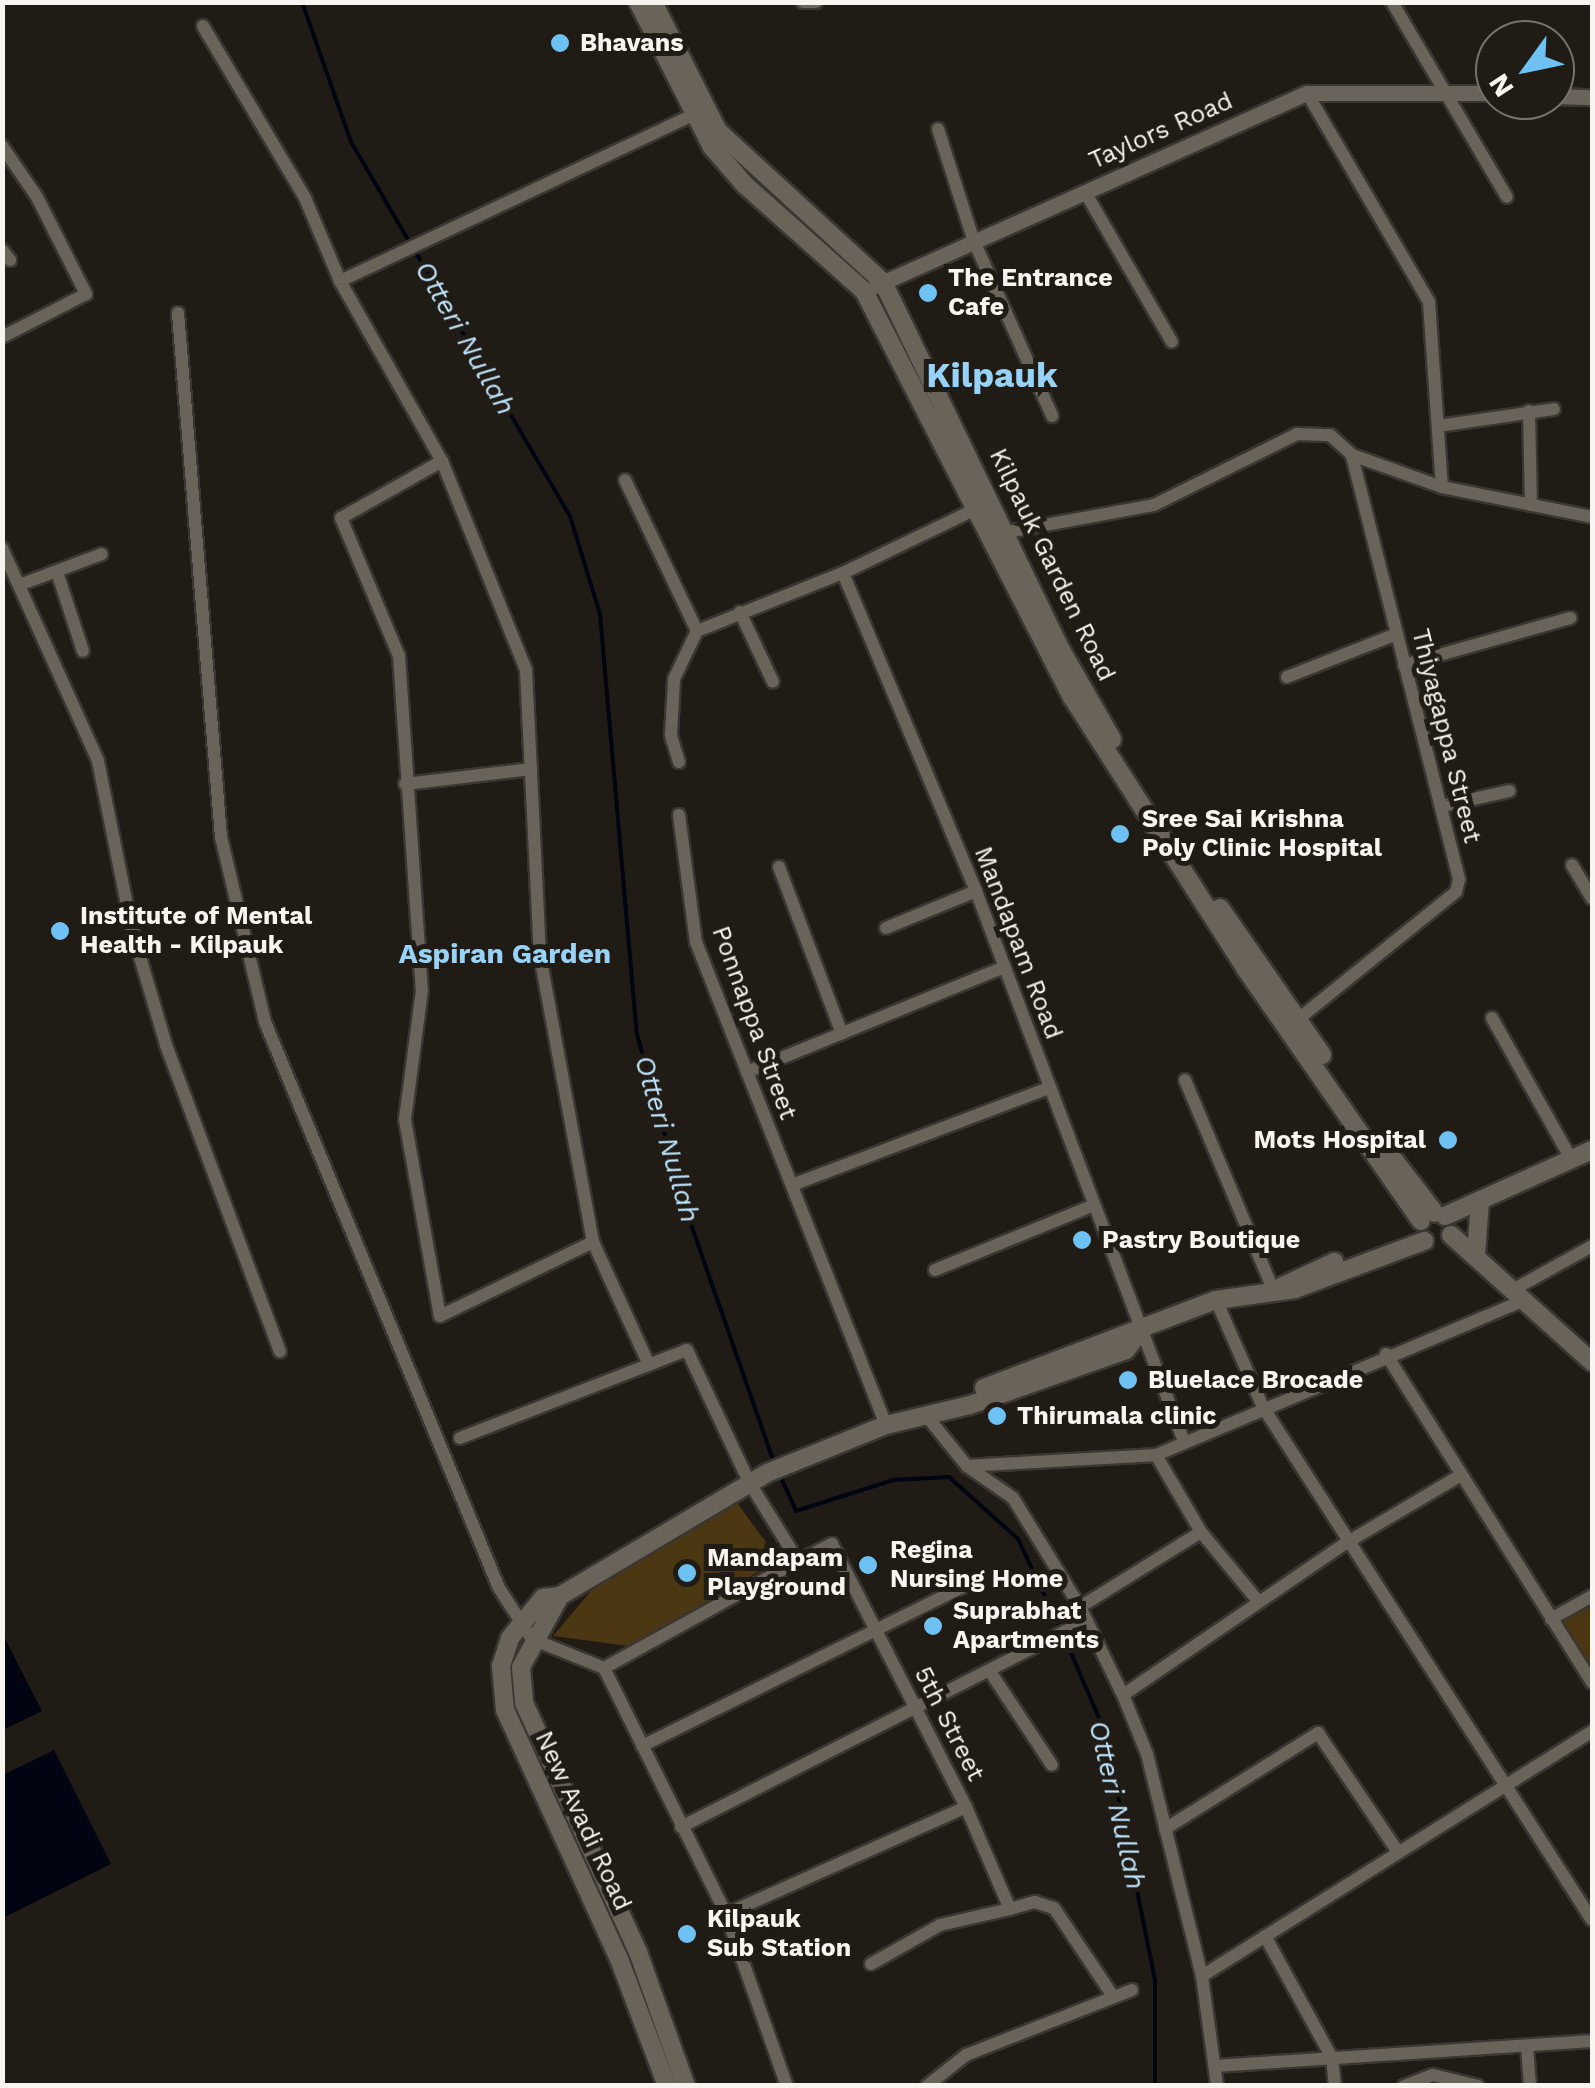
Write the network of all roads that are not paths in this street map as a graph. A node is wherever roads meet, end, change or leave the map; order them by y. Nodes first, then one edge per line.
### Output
1 (638, 2) edge
2 (653, 2) edge
3 (802, 2) edge
4 (816, 2) edge
5 (1392, 2) edge
6 (203, 26) dead end
7 (1448, 92) junction
8 (1308, 93) junction
9 (1475, 93) edge
10 (693, 115) junction
11 (938, 129) dead end
12 (2, 146) edge
13 (1085, 192) junction
14 (1507, 198) dead end
15 (972, 239) junction
16 (340, 282) junction
17 (883, 282) junction
18 (864, 291) junction
19 (178, 313) dead end
20 (2, 337) edge
21 (1172, 342) dead end
22 (1554, 408) dead end
23 (1530, 411) junction
24 (1052, 416) dead end
25 (1438, 426) junction
26 (1352, 454) junction
27 (442, 460) junction
28 (625, 480) dead end
29 (1442, 487) junction
30 (1531, 504) junction
31 (978, 508) junction
32 (1592, 516) edge
33 (1007, 532) junction
34 (2, 548) edge
35 (102, 554) dead end
36 (57, 572) junction
37 (843, 573) junction
38 (22, 584) junction
39 (740, 612) junction
40 (1570, 618) dead end
41 (697, 631) junction
42 (1397, 634) junction
43 (83, 650) dead end
44 (1404, 665) junction
45 (1287, 676) dead end
46 (773, 682) dead end
47 (679, 762) dead end
48 (531, 769) junction
49 (405, 784) junction
50 (1509, 791) dead end
51 (1442, 806) junction
52 (679, 815) dead end
53 (1572, 865) dead end
54 (779, 867) dead end
55 (976, 891) junction
56 (1592, 898) edge
57 (886, 928) dead end
58 (1004, 967) junction
59 (1492, 1018) dead end
60 (1294, 1023) junction
61 (842, 1034) junction
62 (747, 1072) junction
63 (1185, 1080) dead end
64 (1048, 1088) junction
65 (1592, 1150) edge
66 (1571, 1159) junction
67 (792, 1184) junction
68 (1480, 1202) junction
69 (1092, 1206) junction
70 (1435, 1227) junction
71 (593, 1242) junction
72 (1592, 1246) edge
73 (1476, 1256) junction
74 (936, 1270) dead end
75 (1277, 1288) junction
76 (1522, 1293) junction
77 (1216, 1300) junction
78 (1138, 1334) junction
79 (280, 1352) dead end
80 (1386, 1354) junction
81 (1592, 1362) edge
82 (649, 1365) junction
83 (1263, 1407) junction
84 (925, 1414) junction
85 (886, 1425) junction
86 (460, 1438) dead end
87 (1183, 1439) junction
88 (1156, 1454) junction
89 (966, 1466) junction
90 (1461, 1475) junction
91 (749, 1482) junction
92 (1201, 1532) junction
93 (1346, 1543) junction
94 (798, 1561) junction
95 (979, 1579) dead end
96 (560, 1596) junction
97 (1592, 1596) edge
98 (1258, 1602) junction
99 (1080, 1607) junction
100 (1551, 1619) junction
101 (522, 1621) junction
102 (1081, 1624) junction
103 (874, 1628) junction
104 (532, 1639) junction
105 (604, 1668) junction
106 (990, 1674) junction
107 (1592, 1683) edge
108 (1123, 1695) junction
109 (915, 1706) junction
110 (1592, 1732) edge
111 (642, 1746) junction
112 (1052, 1765) dead end
113 (1508, 1783) junction
114 (966, 1808) junction
115 (681, 1827) junction
116 (1165, 1829) junction
117 (1398, 1852) junction
118 (1010, 1910) junction
119 (726, 1914) junction
120 (1592, 1920) edge
121 (1265, 1936) junction
122 (871, 1964) dead end
123 (1202, 1976) junction
124 (1132, 1990) dead end
125 (1113, 1996) junction
126 (1592, 2042) edge
127 (1528, 2046) junction
128 (1432, 2052) junction
129 (1332, 2058) junction
130 (1215, 2066) junction
131 (1433, 2076) junction
132 (667, 2086) edge
133 (686, 2086) edge
134 (787, 2086) edge
135 (927, 2086) edge
136 (1217, 2086) edge
137 (1335, 2086) edge
138 (1404, 2086) edge
139 (1478, 2086) edge
140 (1530, 2086) edge

1 - 10 main road, Kilpauk Garden Road
2 - 17 main road, Kilpauk Garden Road
3 - 4 street
5 - 7 street
6 - 16 street
7 - 8 street, Taylors Road
7 - 9 street, Taylors Road
7 - 14 street
8 - 13 street, Taylors Road
8 - 25 street
10 - 16 street
10 - 18 main road, Kilpauk Garden Road
11 - 15 street
12 - 20 street
13 - 15 street, Taylors Road
13 - 21 street
15 - 17 street, Taylors Road
15 - 24 street
16 - 27 street
17 - 18 street, Taylors Road
17 - 33 main road, Kilpauk Garden Road
18 - 31 main road, Kilpauk Garden Road
19 - 101 street
22 - 23 street
23 - 25 street
23 - 30 street
25 - 29 street
26 - 29 street
26 - 33 street
26 - 42 street, Thiyagappa Street
27 - 48 street
27 - 49 street
28 - 41 street
29 - 30 street
30 - 32 street
31 - 37 street
31 - 60 main road, Kilpauk Garden Road
33 - 60 main road, Kilpauk Garden Road
34 - 38 street
35 - 36 street
36 - 38 street
36 - 43 street
37 - 39 street
37 - 55 street, Mandapam Road
38 - 79 street
39 - 41 street
39 - 46 street
40 - 44 street
41 - 47 street
42 - 44 street, Thiyagappa Street
42 - 45 street
44 - 51 street, Thiyagappa Street
48 - 49 street
48 - 71 street
49 - 71 street
50 - 51 street
51 - 60 street, Thiyagappa Street
52 - 62 street, Ponnappa Street
53 - 56 street
54 - 61 street
55 - 57 street
55 - 58 street, Mandapam Road
58 - 61 street
58 - 64 street, Mandapam Road
59 - 66 street
60 - 70 main road, Kilpauk Garden Road
61 - 62 street
62 - 67 street, Ponnappa Street
63 - 75 street
64 - 67 street
64 - 69 street, Mandapam Road
65 - 66 main road
66 - 68 main road
67 - 85 street, Ponnappa Street
68 - 70 main road
68 - 73 main road
69 - 74 street
69 - 78 street, Mandapam Road
70 - 73 main road, Kilpauk Garden Road
70 - 75 main road
71 - 82 street
72 - 76 street
73 - 76 main road, Kilpauk Garden Road
75 - 77 main road
76 - 80 street
76 - 81 main road, Kilpauk Garden Road
77 - 78 main road
77 - 83 street
78 - 84 main road
78 - 87 street, Mandapam Road
80 - 83 street
80 - 90 street
82 - 86 street
82 - 91 street
83 - 87 street
83 - 93 street
84 - 85 main road
84 - 89 street
85 - 91 main road, New Avadi Road
87 - 88 street
88 - 89 street
88 - 92 street
89 - 99 street
90 - 93 street
90 - 100 street
91 - 94 street
91 - 96 main road, New Avadi Road
92 - 98 street
92 - 99 street
93 - 98 street
93 - 113 street
94 - 103 street, 5th Street
94 - 105 street
95 - 103 street
96 - 101 main road, New Avadi Road
96 - 104 main road, New Avadi Road
97 - 100 street
98 - 108 street
99 - 102 street
100 - 107 street
101 - 104 street
101 - 132 main road, New Avadi Road
102 - 106 street
102 - 108 street
103 - 109 street, 5th Street
103 - 111 street
104 - 105 street
104 - 133 main road, New Avadi Road
105 - 111 street
106 - 109 street
106 - 112 street
108 - 116 street
109 - 114 street, 5th Street
109 - 115 street
110 - 113 street
111 - 115 street
113 - 117 street
113 - 120 street
114 - 118 street, 5th Street
114 - 119 street
115 - 119 street
116 - 117 street
116 - 123 street
117 - 121 street
118 - 122 street
118 - 125 street
119 - 134 street
121 - 123 street
121 - 129 street
123 - 130 street
124 - 125 street
125 - 135 street
126 - 127 street
127 - 128 street
127 - 140 street
128 - 129 street
128 - 131 street
129 - 130 street
129 - 137 street
130 - 136 street
131 - 138 street
131 - 139 street

